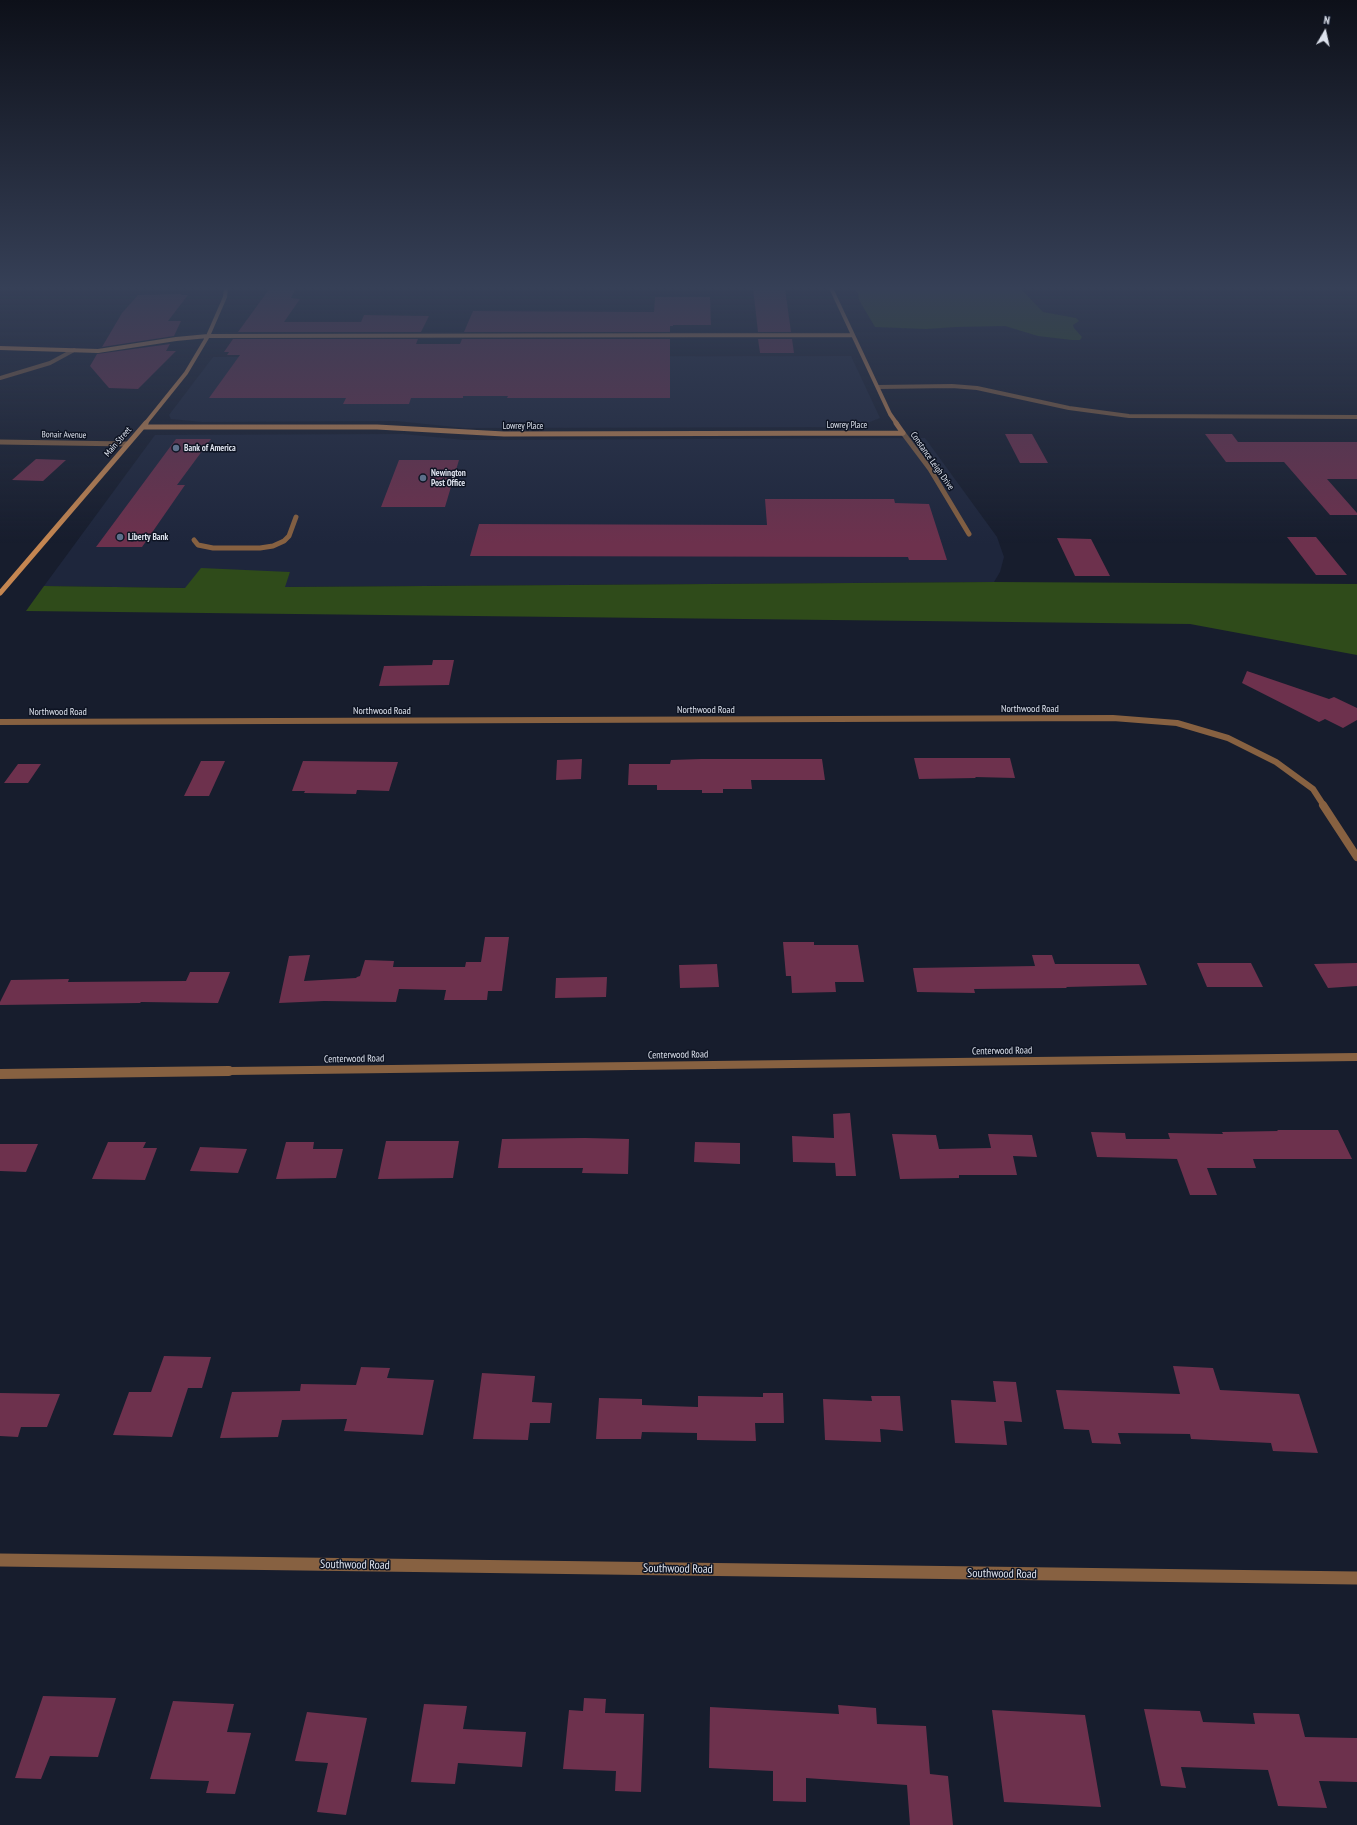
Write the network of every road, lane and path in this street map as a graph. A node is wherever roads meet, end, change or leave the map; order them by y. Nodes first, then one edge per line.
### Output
1 (16, 373) edge
2 (186, 373) edge
3 (871, 373) edge
4 (0, 378) edge
5 (878, 387) junction
6 (1357, 417) edge
7 (143, 427) junction
8 (903, 433) junction
9 (0, 442) edge
10 (128, 444) junction
11 (296, 517) dead end
12 (969, 534) dead end
13 (194, 540) dead end
14 (0, 593) edge
15 (0, 722) edge
16 (1357, 857) edge
17 (1357, 1057) edge
18 (0, 1074) edge
19 (0, 1560) edge
20 (1357, 1578) edge

1 - 4 street
2 - 7 street, Main Street
3 - 5 street, Constance Leigh Drive
5 - 6 street
5 - 8 street, Constance Leigh Drive
7 - 8 street, Lowrey Place
7 - 10 street, Main Street
8 - 12 street, Constance Leigh Drive
9 - 10 street, Bonair Avenue
10 - 14 street, Main Street
11 - 13 street
15 - 16 street, Northwood Road
17 - 18 street, Centerwood Road
19 - 20 street, Southwood Road

